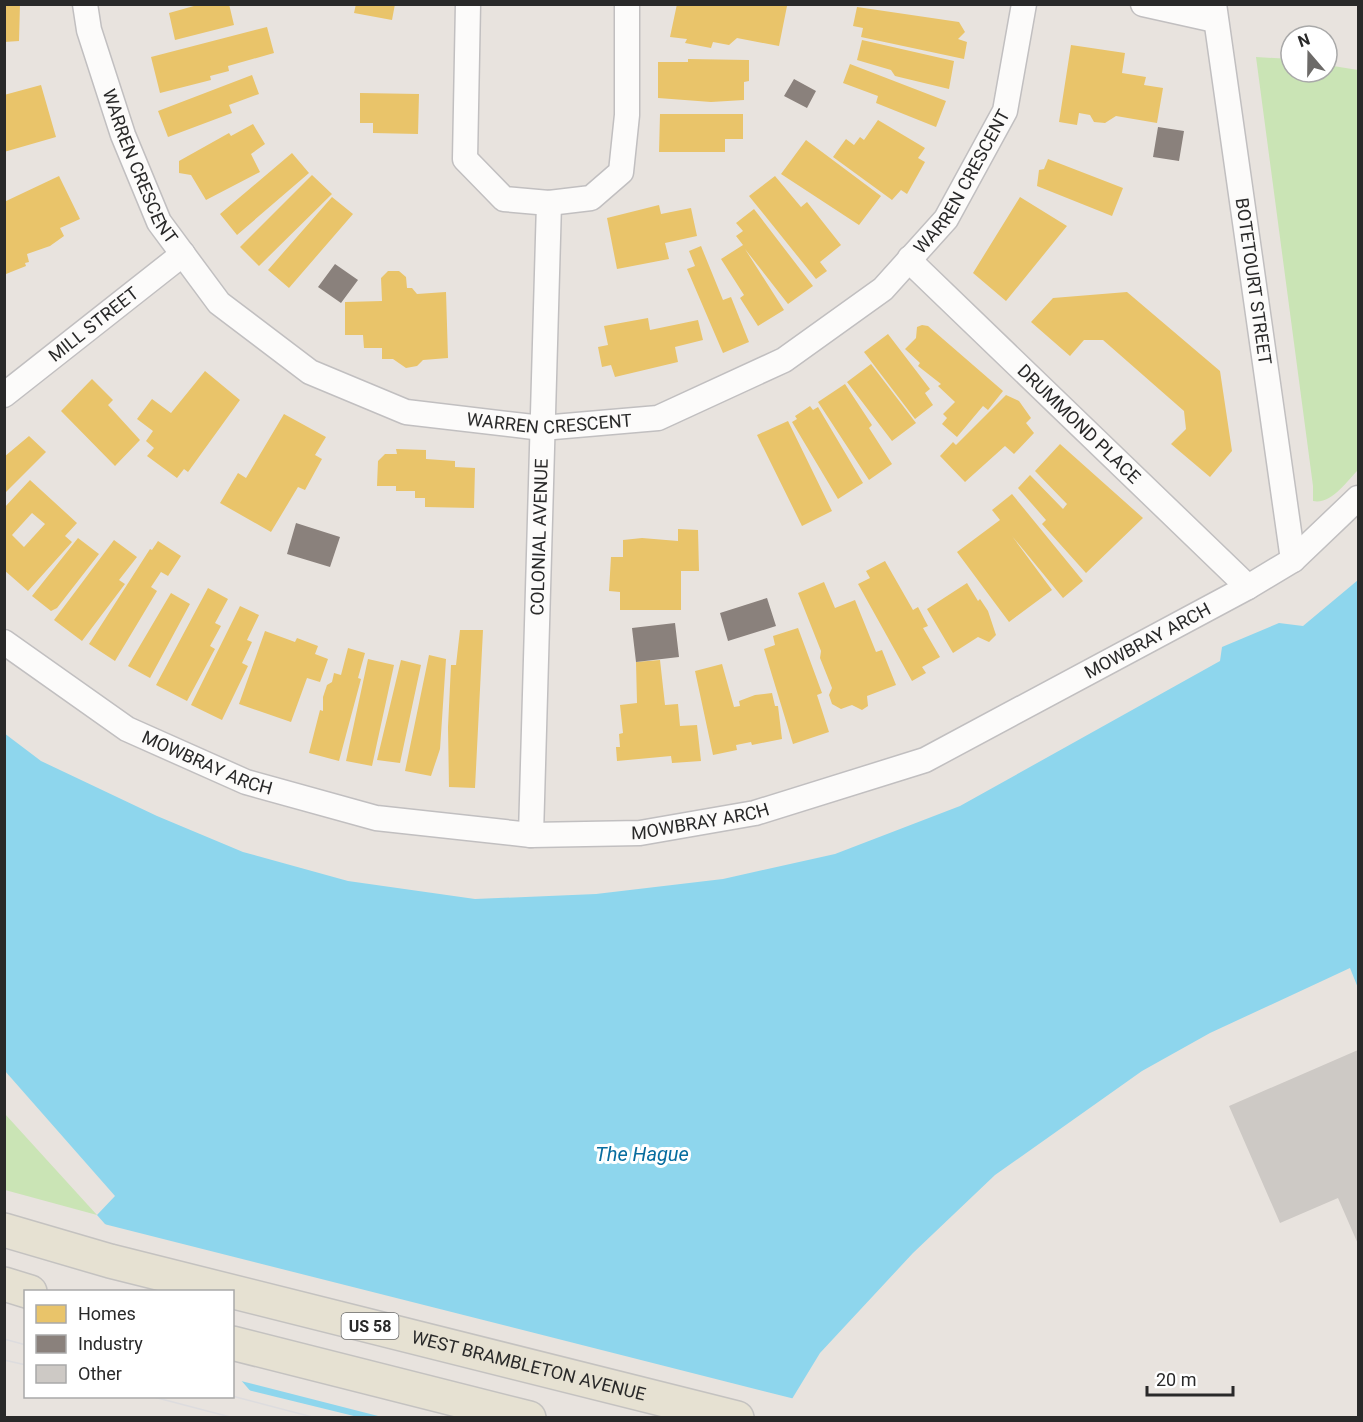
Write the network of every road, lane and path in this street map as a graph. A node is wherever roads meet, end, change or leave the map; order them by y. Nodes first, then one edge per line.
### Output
1 (85, 4) edge
2 (468, 4) edge
3 (627, 4) edge
4 (1024, 4) edge
5 (1143, 4) edge
6 (1214, 12) edge
7 (549, 203) junction
8 (183, 254) junction
9 (910, 258) junction
10 (4, 395) edge
11 (542, 428) junction
12 (1359, 498) edge
13 (1293, 560) junction
14 (1248, 587) junction
15 (4, 642) edge
16 (531, 835) junction
17 (4, 1230) edge
18 (4, 1284) edge
19 (24, 1290) edge
20 (226, 1290) edge
21 (234, 1292) edge
22 (234, 1344) edge
23 (529, 1418) edge
24 (737, 1418) edge

1 - 8 street, WARREN CRESCENT
2 - 7 street
3 - 7 street
4 - 9 street, WARREN CRESCENT
5 - 6 street
6 - 13 street, BOTETOURT STREET
7 - 11 street, COLONIAL AVENUE
8 - 10 street, MILL STREET
8 - 11 street, WARREN CRESCENT
9 - 11 street, WARREN CRESCENT
9 - 14 street, DRUMMOND PLACE
11 - 16 street, COLONIAL AVENUE
12 - 13 street, MOWBRAY ARCH
13 - 14 street, MOWBRAY ARCH
14 - 16 street, MOWBRAY ARCH
15 - 16 street, MOWBRAY ARCH
17 - 20 main road, WEST BRAMBLETON AVENUE / US 58
18 - 19 main road
21 - 24 main road, WEST BRAMBLETON AVENUE / US 58
22 - 23 main road

